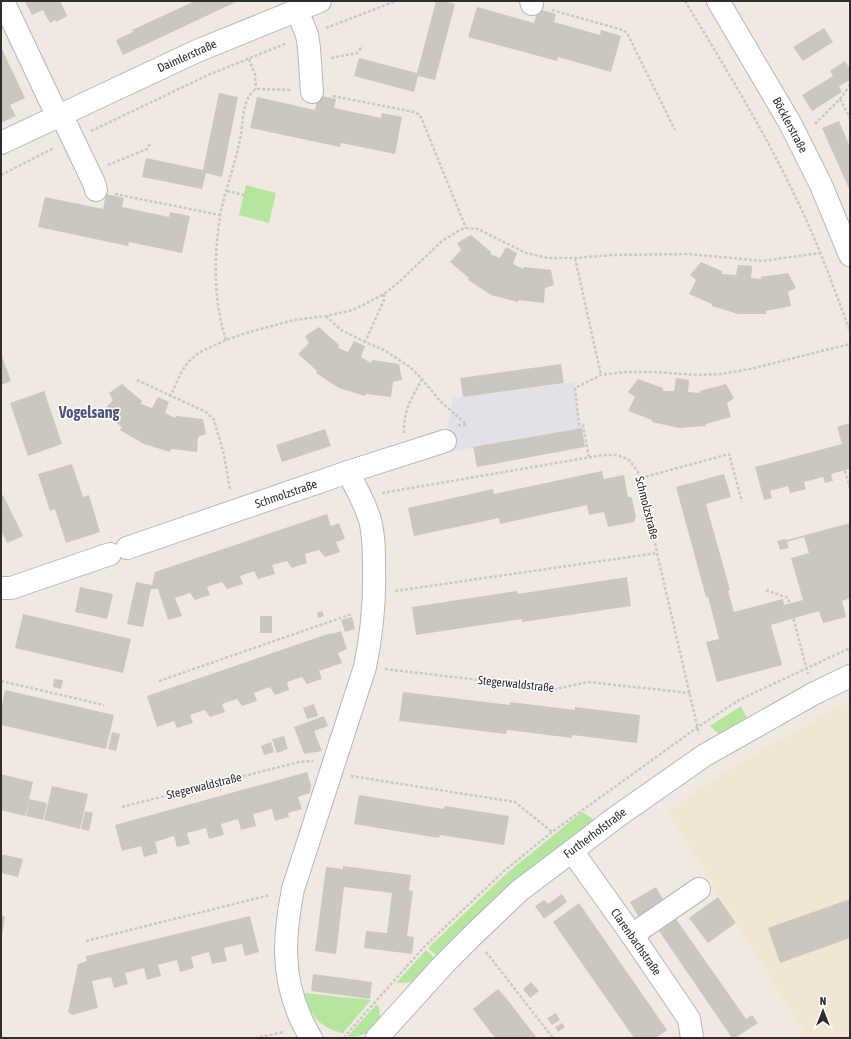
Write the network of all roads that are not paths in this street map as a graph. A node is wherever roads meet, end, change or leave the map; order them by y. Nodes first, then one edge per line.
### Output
1 (3, 1) edge
2 (320, 1) edge
3 (718, 1) edge
4 (297, 10) junction
5 (312, 92) road end
6 (59, 115) junction
7 (1, 142) edge
8 (92, 182) road end
9 (850, 255) edge
10 (445, 441) dead end
11 (348, 472) junction
12 (1, 588) edge
13 (850, 676) edge
14 (572, 851) junction
15 (699, 889) dead end
16 (632, 934) junction
17 (308, 1033) edge
18 (377, 1038) edge
19 (692, 1038) edge

1 - 6 street
2 - 4 street, Daimlerstraße
3 - 9 street, Böcklerstraße
4 - 5 street
4 - 6 street, Daimlerstraße
6 - 7 street, Daimlerstraße
6 - 8 street
10 - 11 street, Schmolzstraße
11 - 12 street, Schmolzstraße
11 - 17 street
13 - 14 street, Furtherhofstraße
14 - 16 street, Clarenbachstraße
14 - 18 street, Furtherhofstraße
15 - 16 street
16 - 19 street, Clarenbachstraße

